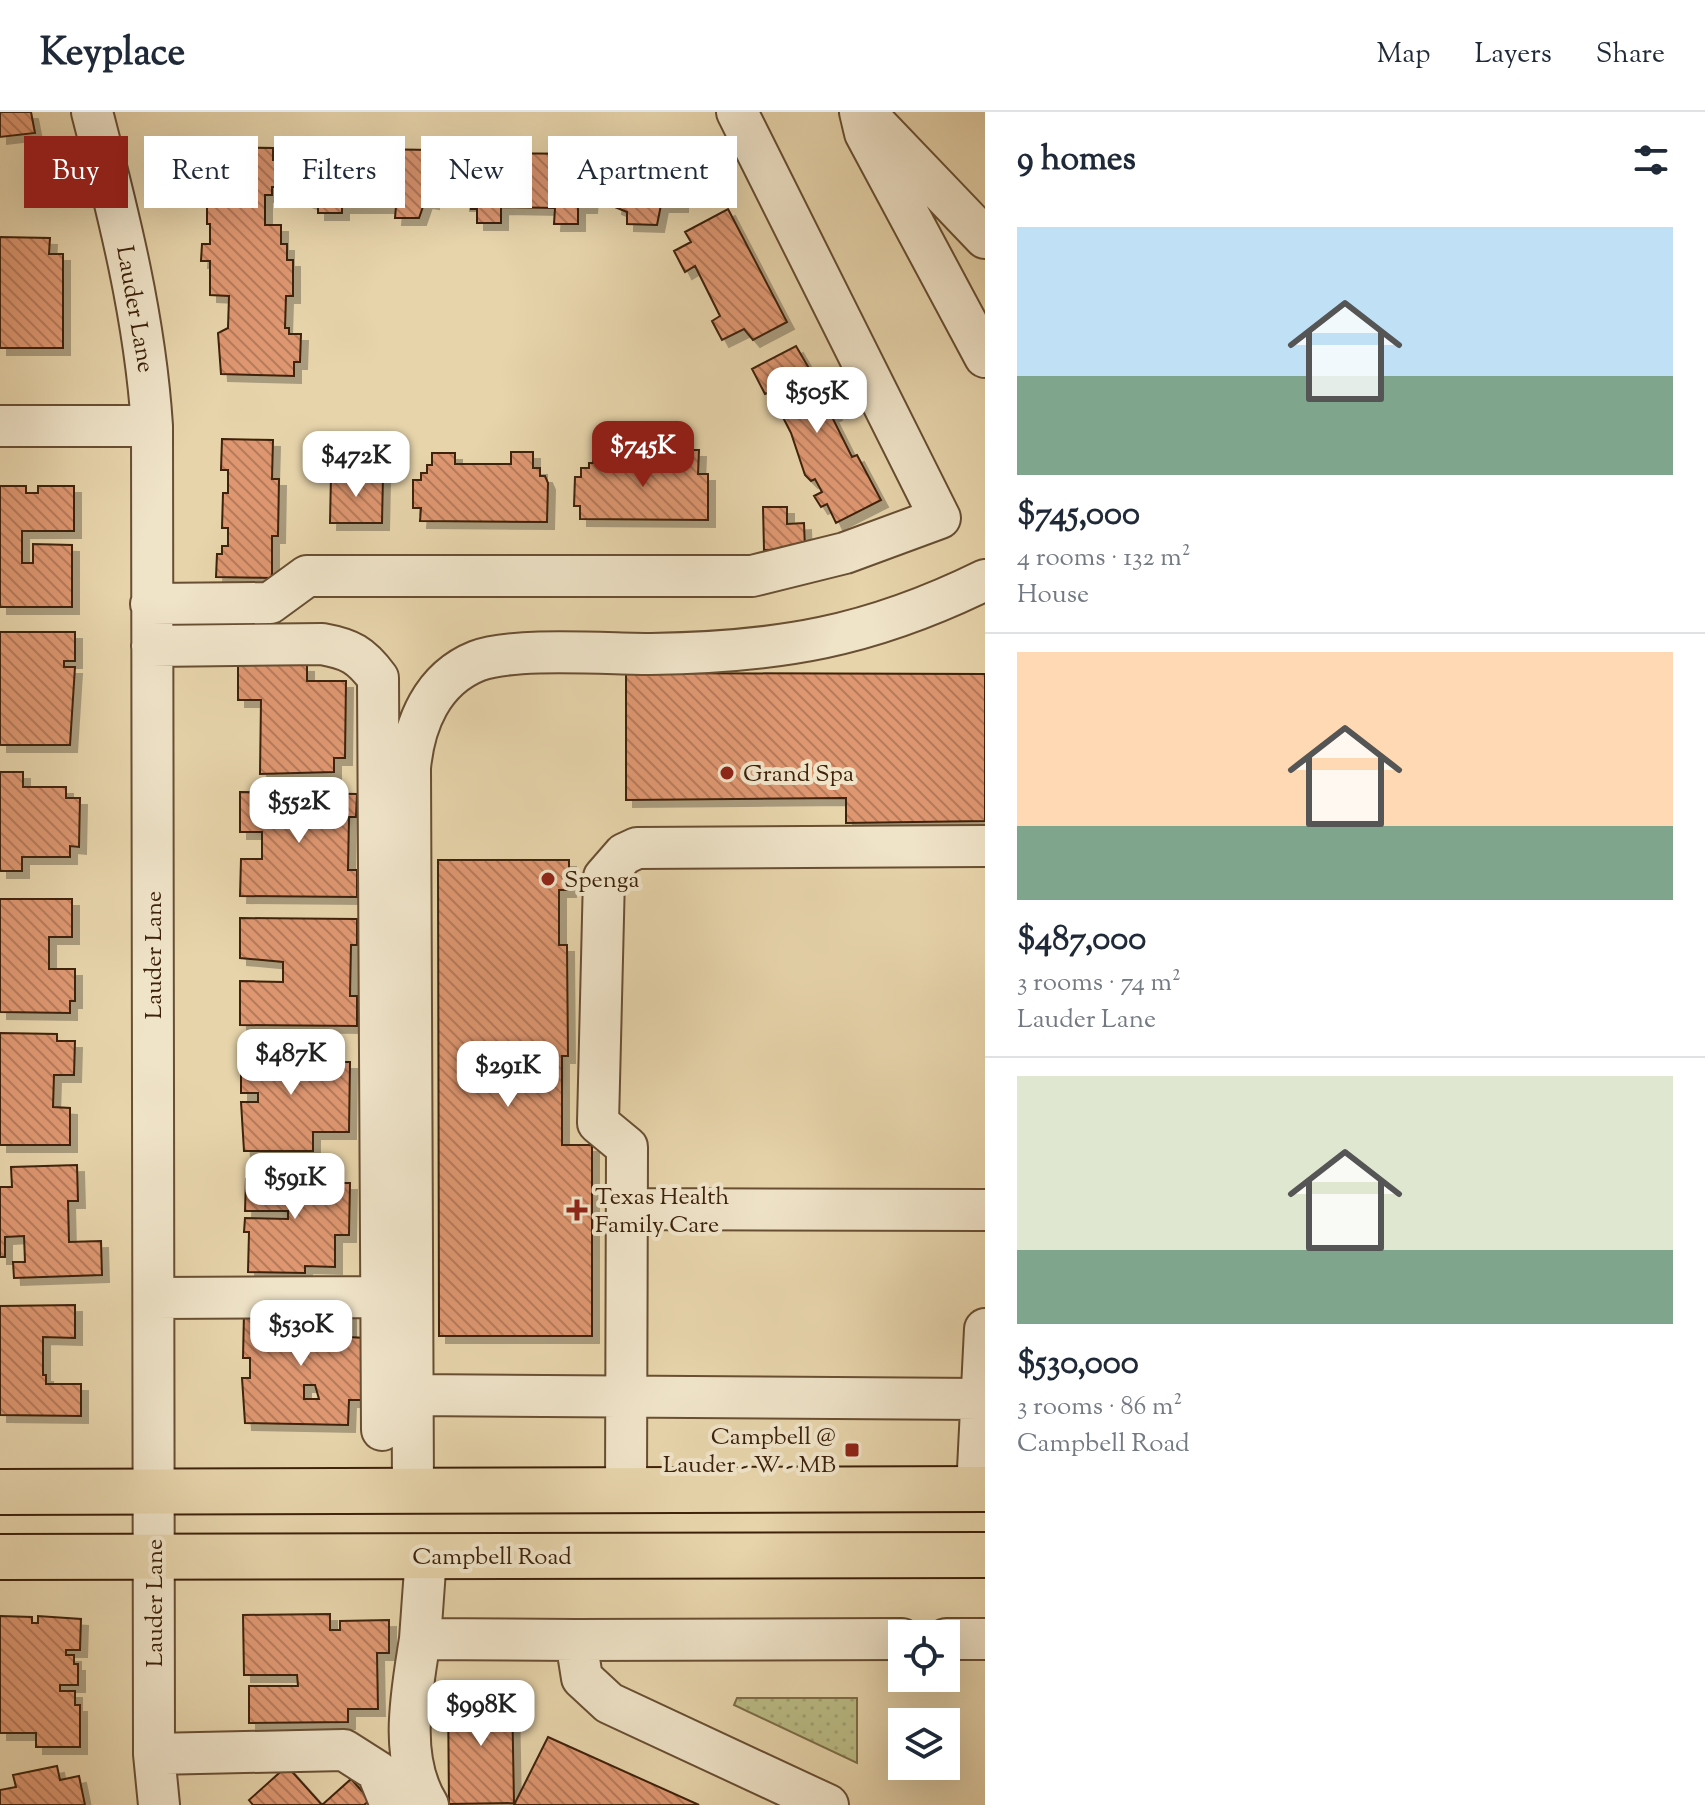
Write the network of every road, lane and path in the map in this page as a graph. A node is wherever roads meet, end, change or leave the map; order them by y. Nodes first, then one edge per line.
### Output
1 (92, 112) edge
2 (737, 112) edge
3 (862, 112) edge
4 (985, 238) edge
5 (985, 357) edge
6 (0, 426) edge
7 (152, 426) junction
8 (985, 580) edge
9 (151, 604) junction
10 (152, 646) junction
11 (985, 846) edge
12 (628, 1209) junction
13 (985, 1210) edge
14 (382, 1297) junction
15 (155, 1298) junction
16 (985, 1329) edge
17 (413, 1395) junction
18 (626, 1396) junction
19 (980, 1399) junction
20 (382, 1430) dead end
21 (626, 1490) junction
22 (413, 1491) junction
23 (0, 1492) edge
24 (154, 1492) junction
25 (982, 1498) edge
26 (985, 1555) edge
27 (155, 1556) junction
28 (426, 1556) junction
29 (0, 1557) edge
30 (420, 1639) junction
31 (888, 1639) edge
32 (960, 1639) edge
33 (985, 1639) edge
34 (576, 1640) junction
35 (154, 1754) junction
36 (159, 1805) edge
37 (391, 1805) edge
38 (428, 1805) edge
39 (828, 1805) edge

1 - 7 street, Lauder Lane
2 - 9 street
3 - 4 street
3 - 5 street
6 - 7 street
7 - 9 street, Lauder Lane
8 - 17 street
9 - 10 street, Lauder Lane
10 - 14 street
10 - 15 street, Lauder Lane
11 - 12 street
12 - 13 street
12 - 18 street
14 - 15 street
14 - 20 street
15 - 24 street, Lauder Lane
16 - 19 street
17 - 18 street
17 - 22 street
18 - 19 street
18 - 21 street
19 - 25 street
21 - 22 main road
21 - 25 main road
22 - 24 main road
23 - 24 main road
24 - 27 street, Lauder Lane
26 - 28 main road, Campbell Road
27 - 28 main road, Campbell Road
27 - 29 main road, Campbell Road
27 - 35 street, Lauder Lane
28 - 30 street
30 - 34 street
30 - 38 street
31 - 34 street
32 - 33 street
34 - 39 street
35 - 36 street, Lauder Lane
35 - 37 street

